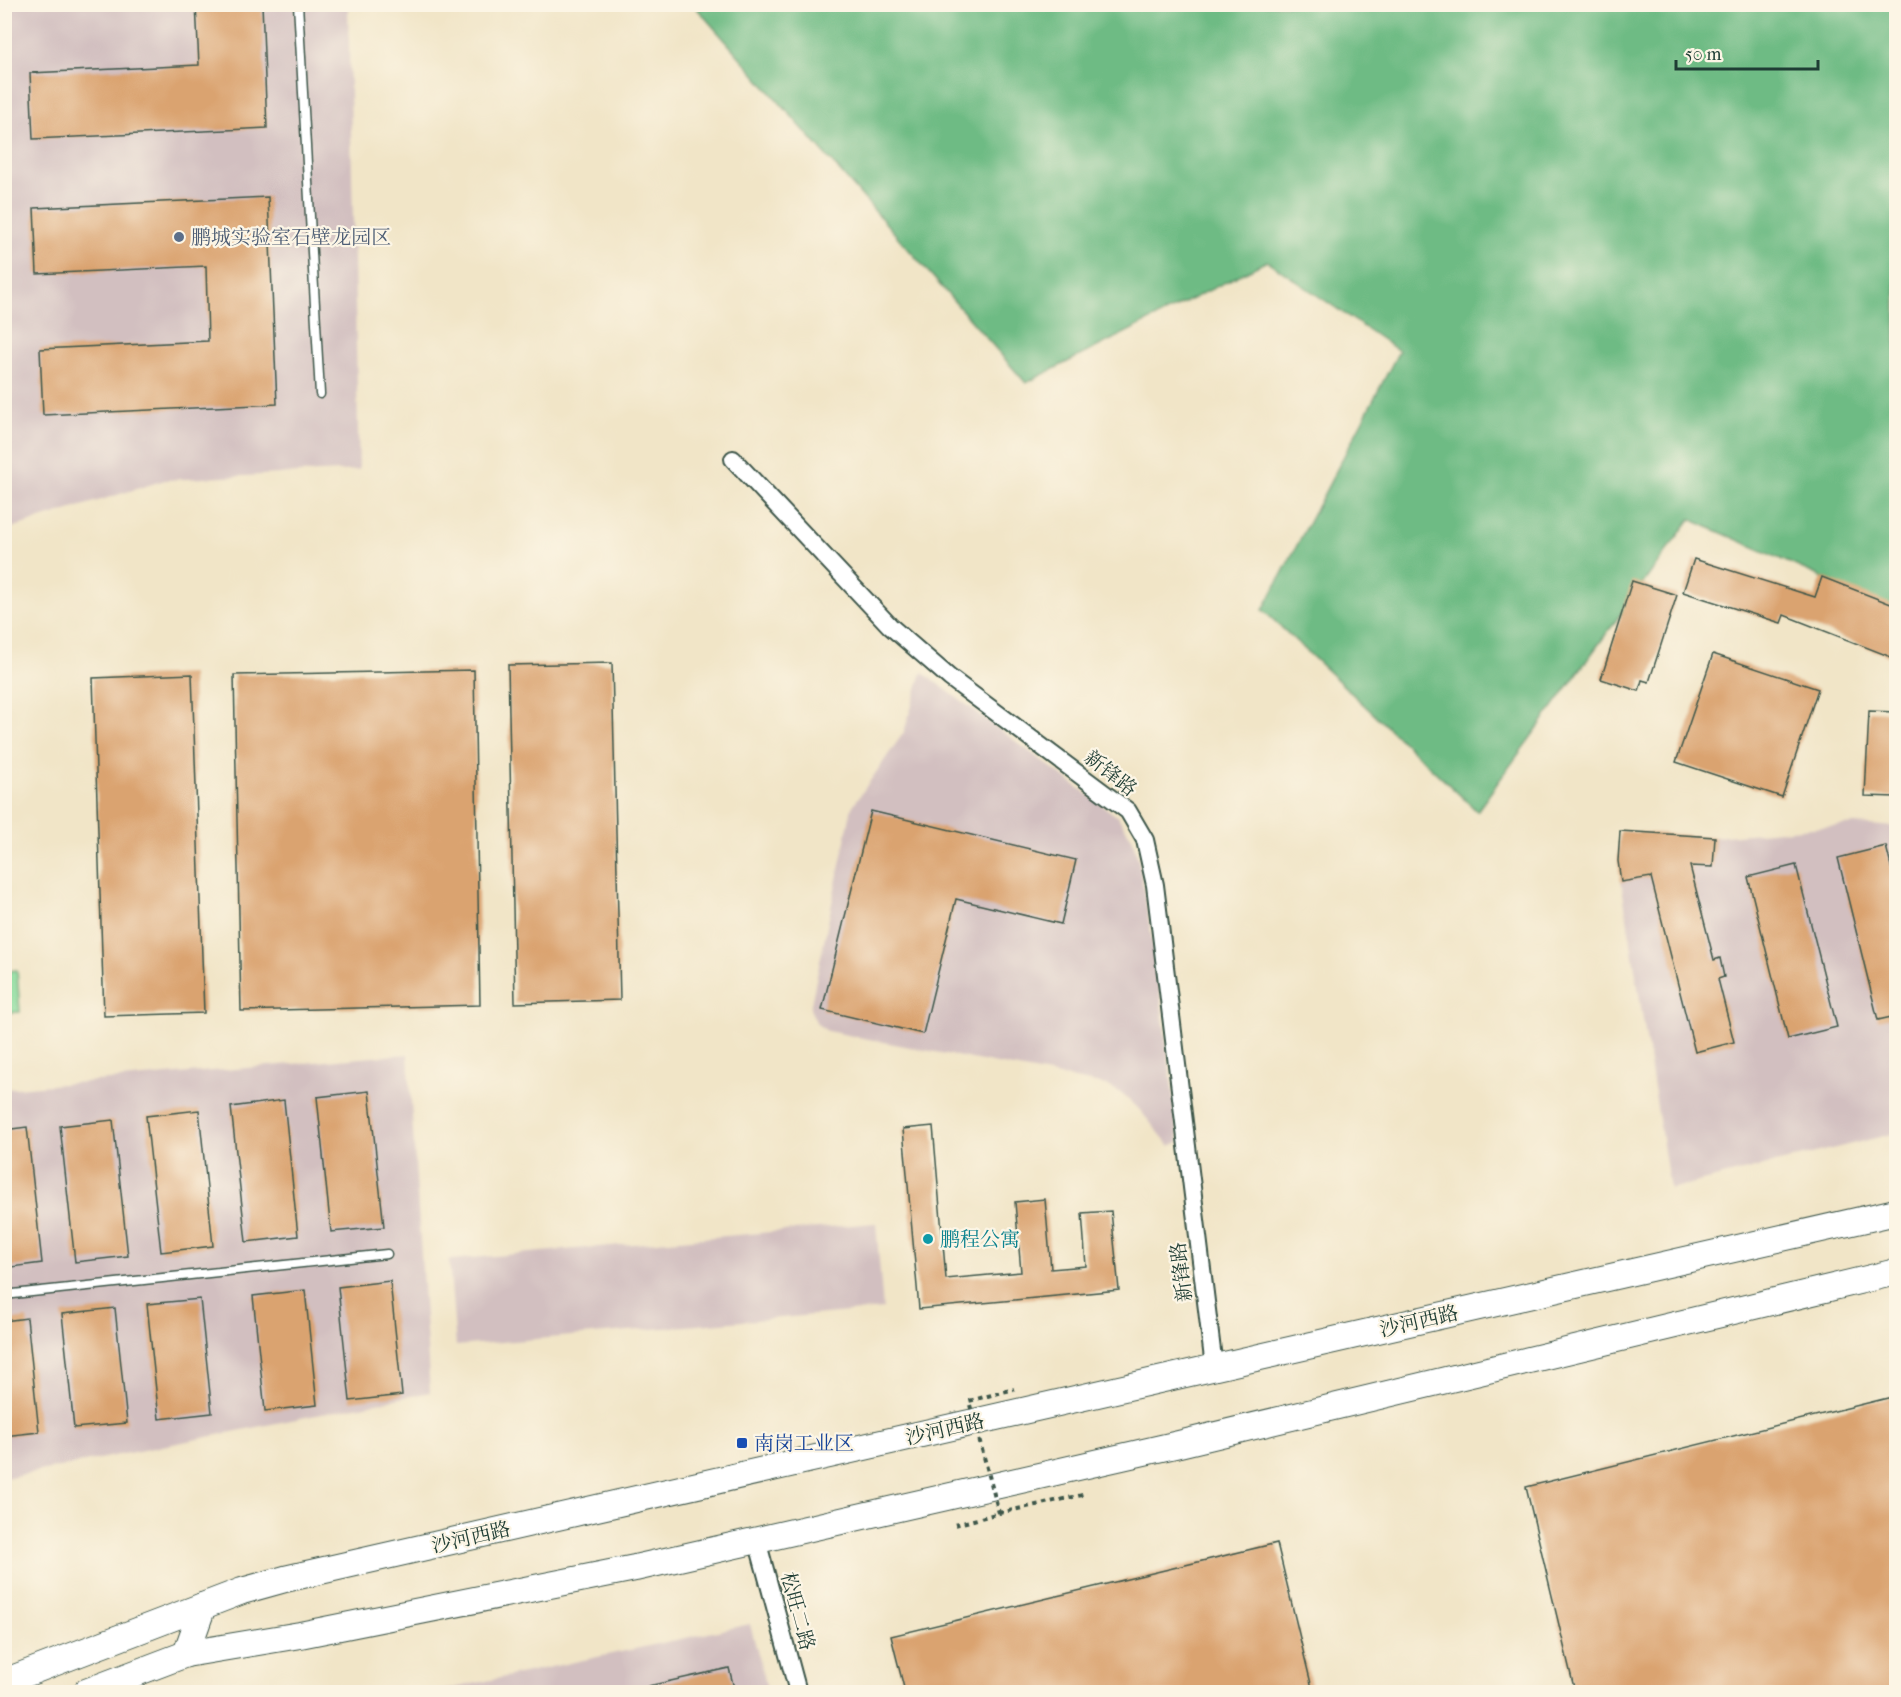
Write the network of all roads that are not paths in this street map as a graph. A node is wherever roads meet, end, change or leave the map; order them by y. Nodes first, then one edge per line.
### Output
1 (298, 4) edge
2 (320, 394) dead end
3 (733, 459) dead end
4 (1896, 1212) edge
5 (387, 1254) dead end
6 (1896, 1272) edge
7 (4, 1295) edge
8 (1214, 1367) junction
9 (758, 1540) junction
10 (203, 1606) junction
11 (186, 1654) junction
12 (4, 1682) edge
13 (86, 1692) edge
14 (798, 1692) edge

1 - 2 lane
3 - 8 street, 新锋路
4 - 8 main road, 沙河西路
5 - 7 lane
6 - 9 main road
8 - 10 main road, 沙河西路
9 - 11 main road
9 - 14 street, 松旺二路
10 - 11 main road
10 - 12 main road, 沙河西路
11 - 13 main road

